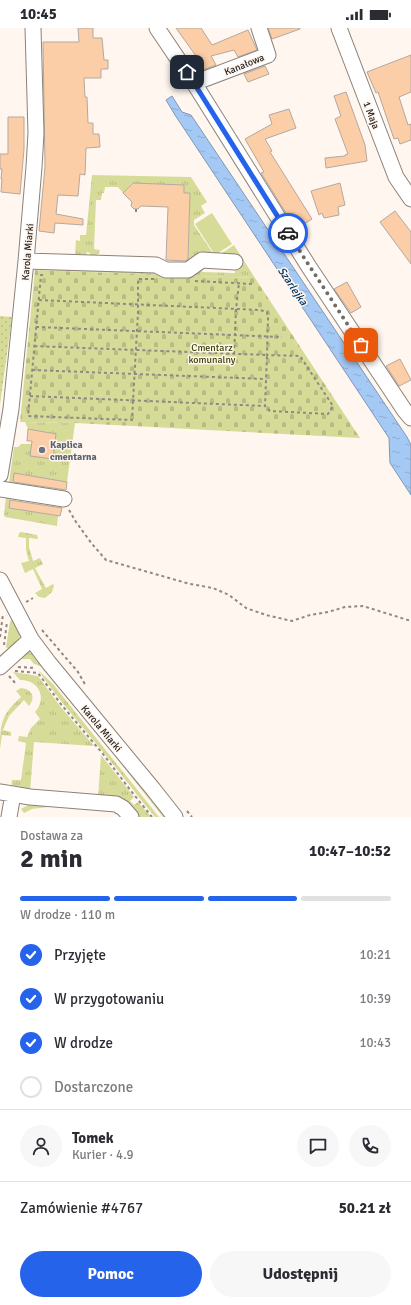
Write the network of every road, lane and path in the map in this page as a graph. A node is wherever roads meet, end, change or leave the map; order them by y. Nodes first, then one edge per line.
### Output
1 (33, 28) edge
2 (157, 28) edge
3 (259, 28) edge
4 (339, 28) edge
5 (194, 83) junction
6 (411, 199) edge
7 (136, 209) dead end
8 (136, 212) dead end
9 (26, 260) junction
10 (235, 262) dead end
11 (49, 276) dead end
12 (154, 279) dead end
13 (193, 281) dead end
14 (239, 283) junction
15 (253, 284) dead end
16 (39, 300) junction
17 (138, 305) junction
18 (236, 309) junction
19 (36, 327) junction
20 (137, 331) junction
21 (235, 334) junction
22 (268, 336) junction
23 (282, 336) dead end
24 (28, 346) dead end
25 (34, 346) junction
26 (136, 350) junction
27 (234, 354) junction
28 (267, 355) junction
29 (32, 370) junction
30 (135, 374) junction
31 (266, 379) junction
32 (29, 396) junction
33 (134, 401) junction
34 (265, 406) junction
35 (411, 418) edge
36 (0, 475) edge
37 (0, 489) edge
38 (64, 500) joint
39 (0, 580) edge
40 (7, 616) dead end
41 (411, 621) edge
42 (30, 639) junction
43 (6, 664) edge
44 (40, 668) dead end
45 (17, 685) dead end
46 (6, 793) edge
47 (9, 817) edge
48 (131, 817) edge
49 (152, 817) edge
50 (175, 817) edge

1 - 9 street, Karola Miarki
2 - 5 street
3 - 5 street, Kanałowa
4 - 6 street, 1 Maja
5 - 35 street
7 - 8 path
9 - 10 street
9 - 36 street, Karola Miarki
11 - 16 path
12 - 17 path
13 - 14 path
14 - 15 path
14 - 18 path
16 - 17 path
16 - 19 path
17 - 18 path
17 - 20 path
18 - 21 path
18 - 22 path
19 - 20 path
19 - 25 path
20 - 21 path
20 - 26 path
21 - 22 path
21 - 27 path
22 - 23 path
22 - 28 path
24 - 25 path
25 - 26 path
25 - 29 path
26 - 27 path
26 - 30 path
27 - 28 path
28 - 31 path
28 - 34 path
29 - 30 path
29 - 32 path
30 - 31 path
30 - 33 path
31 - 34 path
32 - 33 path
32 - 33 path
33 - 34 path
37 - 38 street
38 - 41 path
39 - 42 street, Karola Miarki
40 - 43 path
42 - 43 street
42 - 50 street, Karola Miarki
43 - 44 path
43 - 45 path
43 - 49 path
46 - 47 street
46 - 48 street

